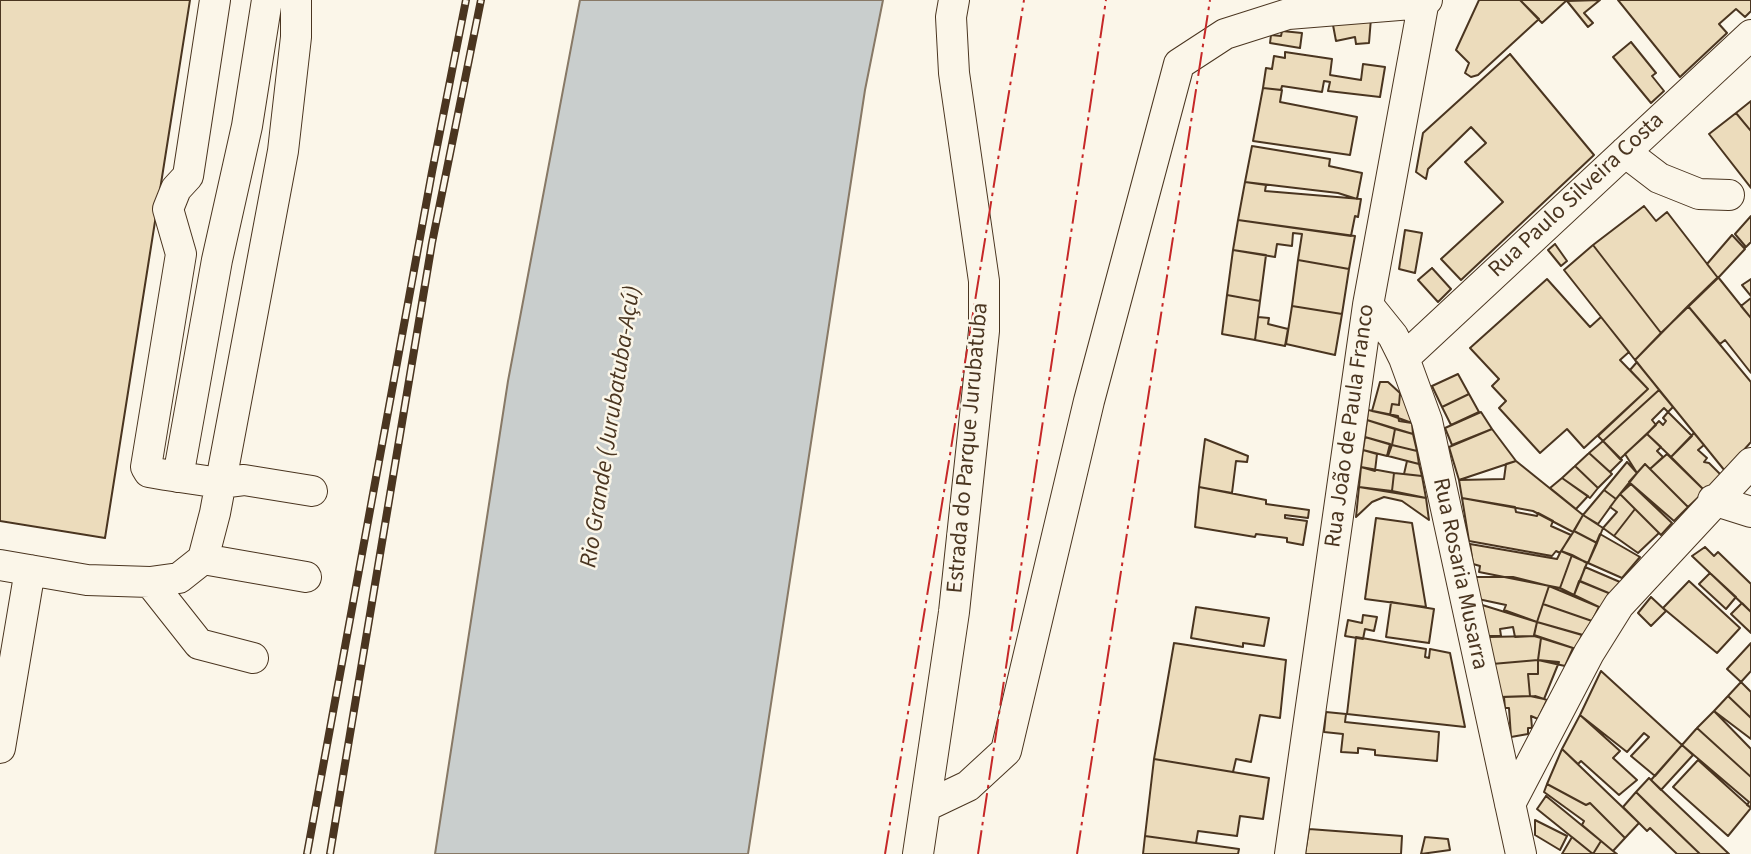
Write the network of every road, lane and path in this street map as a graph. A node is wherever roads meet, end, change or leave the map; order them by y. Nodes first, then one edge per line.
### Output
1 (215, 0) edge
2 (267, 0) edge
3 (296, 0) edge
4 (954, 0) edge
5 (1425, 1) edge
6 (1751, 35) edge
7 (1625, 152) junction
8 (1729, 195) dead end
9 (180, 246) junction
10 (219, 252) junction
11 (1368, 306) junction
12 (1404, 358) junction
13 (1751, 463) edge
14 (178, 477) junction
15 (220, 483) junction
16 (312, 491) dead end
17 (1713, 500) junction
18 (1751, 512) edge
19 (203, 559) junction
20 (0, 565) edge
21 (30, 570) junction
22 (306, 577) dead end
23 (150, 582) junction
24 (253, 658) dead end
25 (0, 748) edge
26 (1510, 804) junction
27 (926, 806) junction
28 (918, 854) edge
29 (1290, 854) edge
30 (1521, 854) edge

1 - 9 street
2 - 10 street
3 - 15 street
4 - 27 street, Estrada do Parque Jurubatuba
5 - 11 street, Rua João de Paula Franco
5 - 27 street
6 - 7 street, Rua Paulo Silveira Costa
7 - 8 street
7 - 12 street, Rua Paulo Silveira Costa
9 - 10 street
9 - 14 street
10 - 14 street
11 - 12 street, Rua Rosaria Musarra
11 - 29 street, Rua João de Paula Franco
12 - 26 street, Rua Rosaria Musarra
13 - 17 street
14 - 15 street
15 - 16 street
15 - 19 street
17 - 18 street
17 - 26 street
19 - 22 street
19 - 23 street
20 - 21 street
21 - 23 street
21 - 25 street
23 - 24 street
26 - 30 street, Rua Rosaria Musarra
27 - 28 street, Estrada do Parque Jurubatuba

